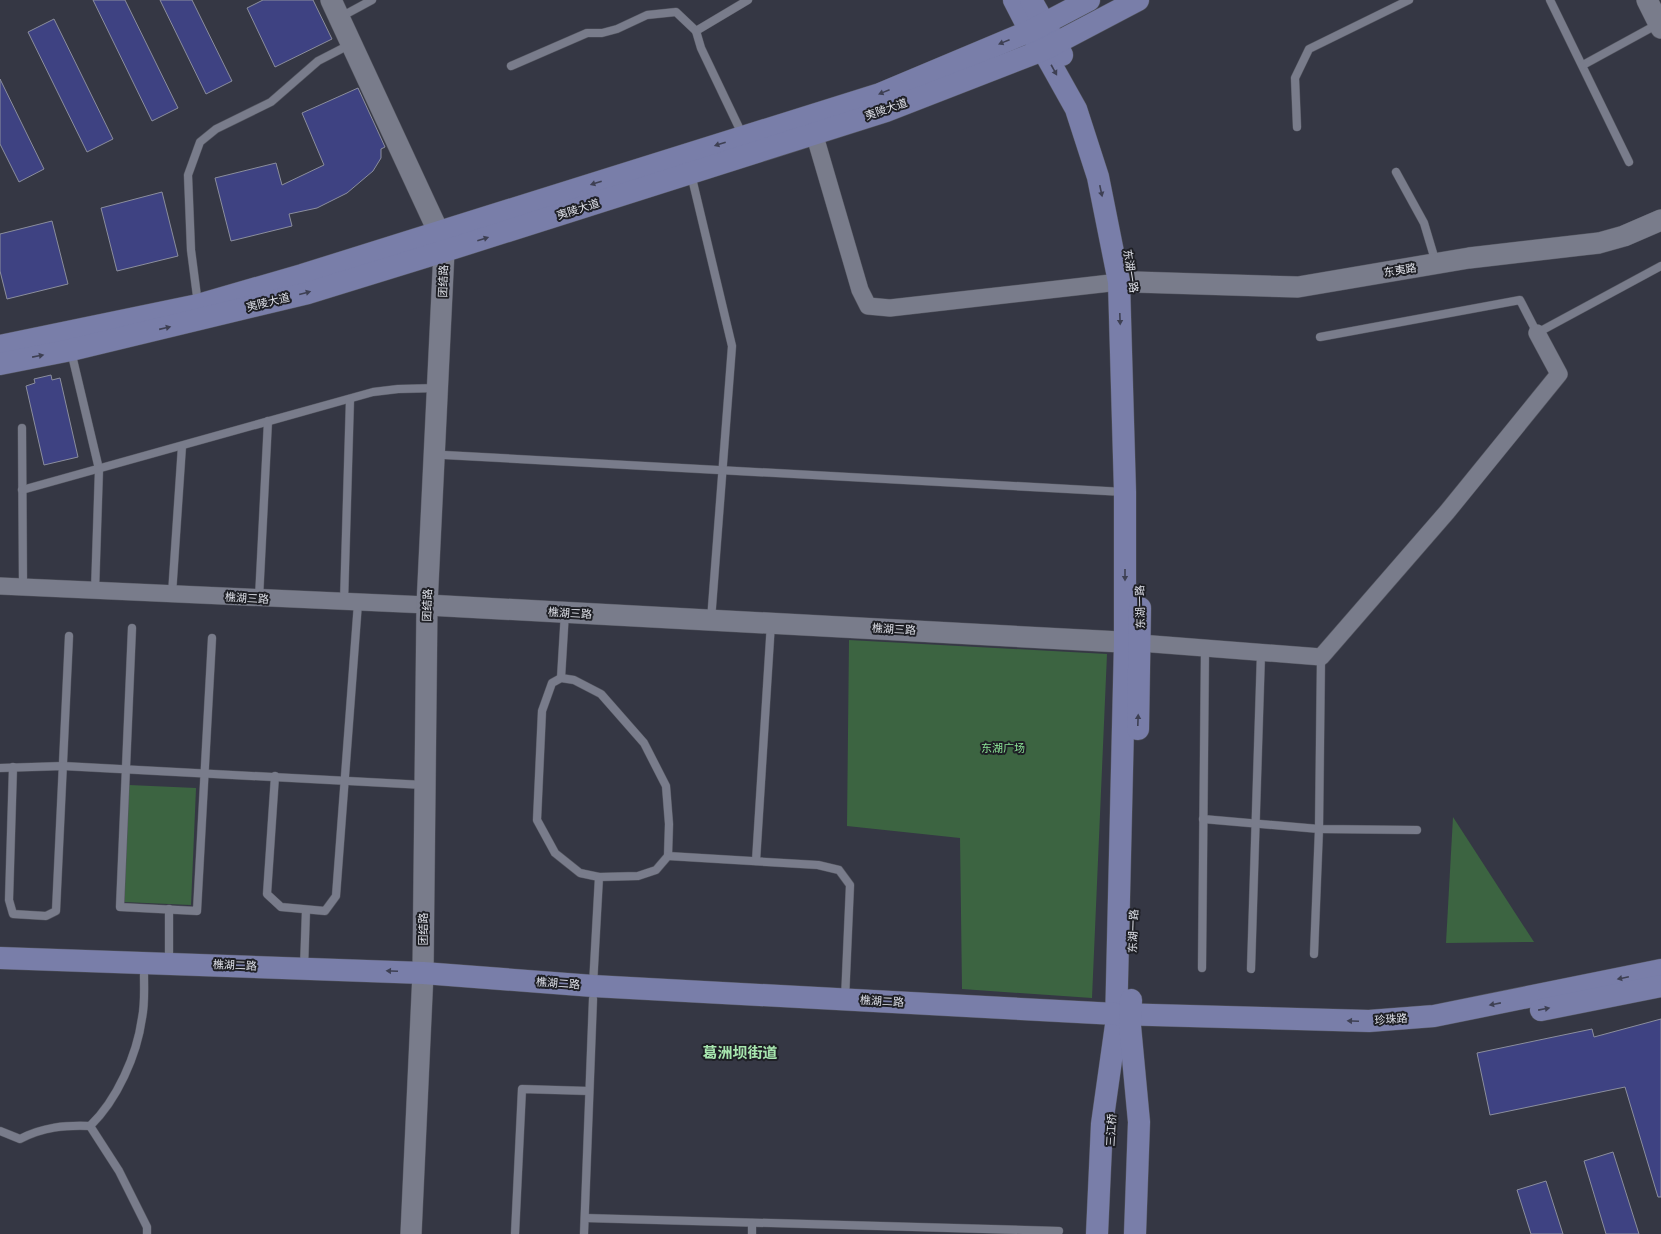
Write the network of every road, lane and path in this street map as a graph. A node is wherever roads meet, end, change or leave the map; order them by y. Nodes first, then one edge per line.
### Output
1 (331, 0) edge
2 (372, 0) edge
3 (748, 0) edge
4 (1014, 0) edge
5 (1031, 0) edge
6 (1089, 0) edge
7 (1138, 0) edge
8 (1409, 0) edge
9 (1550, 0) edge
10 (1647, 0) edge
11 (345, 6) edge
12 (1660, 26) edge
13 (1037, 27) junction
14 (696, 31) junction
15 (352, 43) junction
16 (1049, 46) junction
17 (1583, 65) junction
18 (511, 66) dead end
19 (1297, 127) dead end
20 (814, 133) junction
21 (744, 136) junction
22 (1629, 162) dead end
23 (1396, 172) dead end
24 (691, 173) junction
25 (1661, 220) edge
26 (446, 241) junction
27 (1436, 264) junction
28 (1661, 266) edge
29 (1127, 282) junction
30 (198, 305) junction
31 (1537, 333) junction
32 (1320, 336) dead end
33 (0, 346) edge
34 (71, 350) junction
35 (0, 364) edge
36 (438, 388) junction
37 (350, 399) junction
38 (268, 421) junction
39 (22, 428) dead end
40 (182, 446) junction
41 (444, 455) junction
42 (99, 469) junction
43 (722, 469) junction
44 (22, 490) junction
45 (1125, 492) junction
46 (0, 586) edge
47 (22, 587) junction
48 (95, 591) junction
49 (172, 594) junction
50 (259, 598) junction
51 (351, 603) junction
52 (432, 606) junction
53 (565, 612) junction
54 (711, 620) junction
55 (771, 623) junction
56 (132, 628) dead end
57 (69, 636) dead end
58 (212, 638) dead end
59 (1133, 643) junction
60 (1205, 648) junction
61 (1261, 653) junction
62 (1321, 657) junction
63 (561, 678) junction
64 (63, 766) junction
65 (13, 767) junction
66 (0, 768) edge
67 (126, 768) junction
68 (205, 772) junction
69 (275, 776) junction
70 (345, 780) junction
71 (424, 785) junction
72 (1203, 819) junction
73 (1256, 822) junction
74 (1319, 829) junction
75 (1417, 830) dead end
76 (668, 856) junction
77 (756, 861) junction
78 (599, 877) junction
79 (169, 909) junction
80 (306, 910) junction
81 (1314, 954) dead end
82 (0, 958) edge
83 (169, 963) junction
84 (304, 968) junction
85 (1202, 968) dead end
86 (1251, 969) dead end
87 (1661, 970) edge
88 (0, 971) edge
89 (144, 975) junction
90 (428, 980) junction
91 (1661, 986) edge
92 (593, 992) junction
93 (845, 999) junction
94 (1123, 1020) junction
95 (589, 1091) junction
96 (90, 1126) junction
97 (0, 1131) edge
98 (585, 1218) junction
99 (752, 1223) junction
100 (1058, 1231) dead end
101 (147, 1234) edge
102 (411, 1234) edge
103 (422, 1234) edge
104 (515, 1234) edge
105 (584, 1234) edge
106 (752, 1234) edge
107 (1097, 1234) edge
108 (1107, 1234) edge
109 (1122, 1234) edge
110 (1135, 1234) edge

1 - 15 street, 团结路
2 - 11 lane
3 - 14 lane
4 - 13 main road
5 - 13 main road
6 - 13 main road, 夷陵大道
7 - 16 main road, 夷陵大道
8 - 19 lane
9 - 17 lane
10 - 12 street
11 - 26 street, 团结路
12 - 17 lane
13 - 16 main road
13 -> 21 main road, 夷陵大道
14 - 18 lane
14 - 21 lane
15 - 26 street, 团结路
15 - 30 lane
16 - 20 main road, 夷陵大道
16 - 29 main road
17 - 22 lane
20 - 24 main road, 夷陵大道
20 - 29 street
21 -> 26 main road, 夷陵大道
23 - 27 lane
26 -> 24 main road, 夷陵大道
24 - 43 lane
25 - 27 street, 东夷路
26 - 30 main road, 夷陵大道
34 -> 26 main road, 夷陵大道
26 - 36 street, 团结路
26 - 41 street, 团结路
27 - 29 street, 东夷路
28 - 31 lane
29 -> 45 main road
29 - 59 main road, 东湖一路
30 - 33 main road, 夷陵大道
31 - 32 lane
31 - 62 street
35 -> 34 main road, 夷陵大道
34 - 42 lane
36 - 37 lane
36 - 52 street, 团结路
37 - 38 lane
37 - 51 lane
38 - 40 lane
38 - 50 lane
39 - 44 lane
40 - 42 lane
40 - 49 lane
41 - 43 lane
41 - 52 street, 团结路
42 - 44 lane
42 - 48 lane
43 - 45 lane
43 - 54 lane
44 - 47 lane
45 -> 59 main road
46 - 47 street, 樵湖三路
47 - 48 street, 樵湖三路
48 - 49 street, 樵湖三路
49 - 50 street, 樵湖三路
50 - 51 street, 樵湖三路
51 - 52 street, 樵湖三路
51 - 70 lane
52 - 53 street, 樵湖三路
52 - 71 street, 团结路
52 - 90 street, 团结路
53 - 54 street, 樵湖三路
53 - 63 lane
54 - 55 street, 樵湖三路
55 - 59 street, 樵湖三路
55 - 77 lane
56 - 67 lane
57 - 64 lane
58 - 68 lane
59 - 60 street
59 - 94 main road
60 - 61 street
60 - 72 lane
61 - 62 street
61 - 73 lane
62 - 74 lane
63 - 76 lane
63 - 78 lane
64 - 65 lane
64 - 65 lane
64 - 67 lane
65 - 66 lane
67 - 68 lane
67 - 79 lane
68 - 69 lane
68 - 79 lane
69 - 70 lane
69 - 80 lane
70 - 71 lane
70 - 80 lane
71 - 90 street, 团结路
72 - 73 lane
72 - 85 lane
73 - 74 lane
73 - 86 lane
74 - 75 lane
74 - 81 lane
76 - 77 lane
76 - 78 lane
77 - 93 lane
78 - 92 lane
79 - 83 lane
80 - 84 lane
82 - 83 main road, 樵湖二路
83 - 84 main road, 樵湖二路
90 -> 84 main road, 樵湖二路
87 -> 94 main road, 珍珠路
88 - 89 main road, 樵湖二路
89 - 90 main road, 樵湖二路
89 - 96 lane
90 - 92 main road, 樵湖二路
90 - 102 street, 团结路
90 - 103 street, 团结路
94 -> 91 main road, 珍珠路
92 - 93 main road, 樵湖二路
92 - 94 main road, 樵湖二路
92 - 95 lane
93 - 94 main road, 樵湖二路
94 - 107 main road
94 - 108 main road, 三江桥
94 - 109 main road, 三江桥
94 - 110 main road
95 - 98 lane
95 - 104 lane
96 - 97 lane
96 - 101 lane
98 - 99 lane
98 - 105 lane
99 - 100 lane
99 - 106 lane

